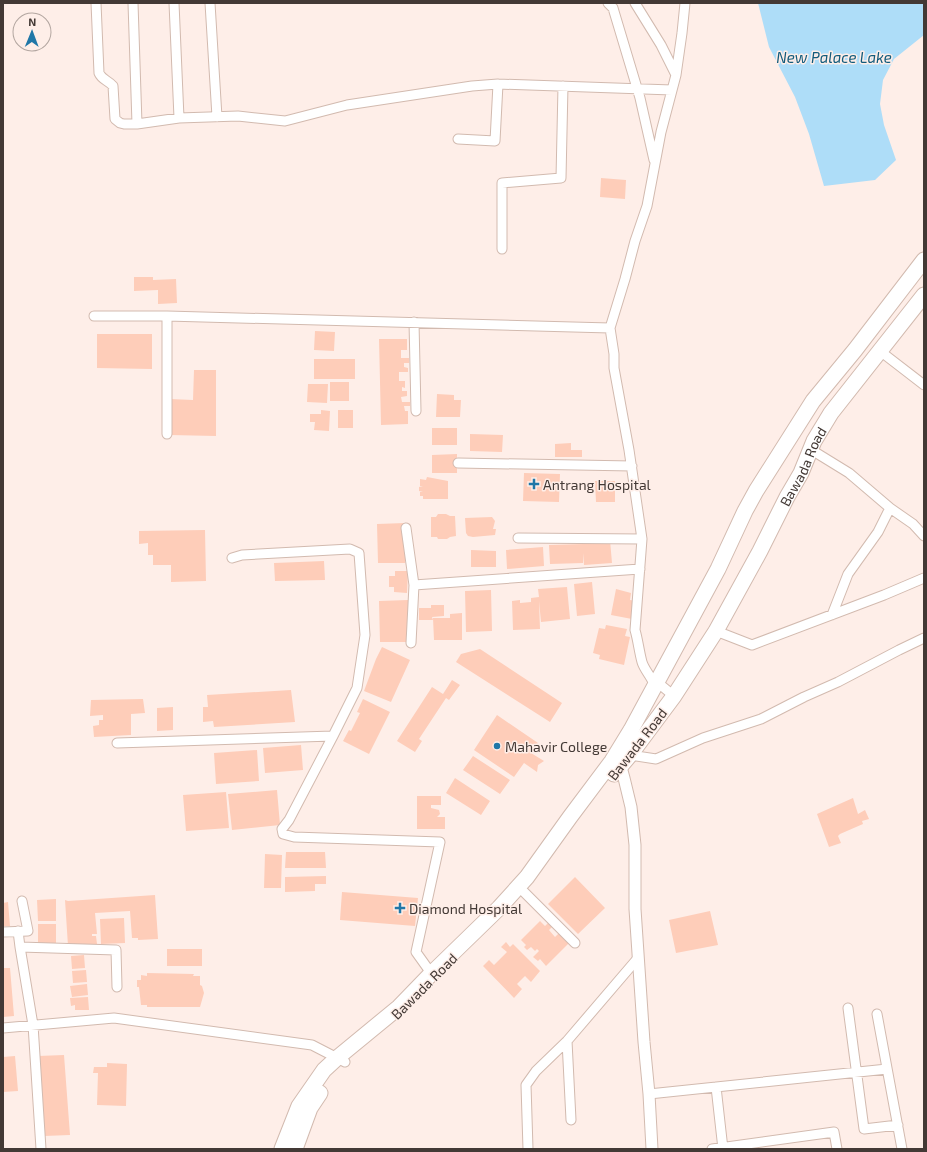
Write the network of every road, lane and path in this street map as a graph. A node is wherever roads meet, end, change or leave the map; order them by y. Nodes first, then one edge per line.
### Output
1 (96, 3) edge
2 (133, 3) edge
3 (174, 3) edge
4 (210, 3) edge
5 (608, 3) edge
6 (635, 3) edge
7 (685, 3) edge
8 (676, 75) junction
9 (498, 84) junction
10 (563, 86) junction
11 (638, 89) junction
12 (672, 90) junction
13 (217, 117) junction
14 (180, 118) junction
15 (137, 124) junction
16 (458, 139) dead end
17 (654, 164) junction
18 (502, 249) dead end
19 (924, 260) edge
20 (924, 295) edge
21 (94, 316) dead end
22 (167, 316) junction
23 (414, 322) junction
24 (610, 328) junction
25 (880, 351) junction
26 (924, 385) edge
27 (416, 411) dead end
28 (167, 434) dead end
29 (810, 449) junction
30 (458, 463) dead end
31 (632, 466) junction
32 (890, 508) junction
33 (406, 528) dead end
34 (924, 536) edge
35 (518, 538) dead end
36 (642, 539) junction
37 (232, 558) dead end
38 (640, 568) junction
39 (924, 578) edge
40 (414, 585) junction
41 (832, 614) junction
42 (716, 631) junction
43 (924, 638) edge
44 (412, 643) dead end
45 (657, 682) junction
46 (674, 696) junction
47 (333, 736) junction
48 (117, 743) dead end
49 (622, 757) junction
50 (524, 892) junction
51 (22, 901) dead end
52 (18, 931) junction
53 (3, 932) edge
54 (575, 943) dead end
55 (20, 947) junction
56 (638, 958) junction
57 (431, 974) junction
58 (117, 987) dead end
59 (848, 1008) dead end
60 (877, 1014) dead end
61 (33, 1025) junction
62 (3, 1028) edge
63 (567, 1041) junction
64 (341, 1060) junction
65 (887, 1069) junction
66 (857, 1072) junction
67 (716, 1087) junction
68 (649, 1094) junction
69 (570, 1120) dead end
70 (898, 1125) junction
71 (723, 1148) edge
72 (41, 1149) edge
73 (282, 1149) edge
74 (296, 1149) edge
75 (528, 1149) edge
76 (652, 1149) edge
77 (712, 1149) edge
78 (837, 1149) edge
79 (902, 1149) edge

1 - 15 street
2 - 15 street
3 - 14 street
4 - 13 street
5 - 11 street
6 - 8 street
7 - 8 street
8 - 12 street
9 - 10 street
9 - 13 street
9 - 16 street
10 - 11 street
10 - 18 street
11 - 12 street
11 - 17 street
12 - 17 street
13 - 14 street
14 - 15 street
17 - 24 street
19 - 45 main road
20 - 25 main road, Bawada Road
21 - 22 street
22 - 23 street
22 - 28 street
23 - 24 street
23 - 27 street
24 - 31 street
25 - 26 street
25 - 29 main road, Bawada Road
29 - 32 street
29 - 42 main road, Bawada Road
30 - 31 street
31 - 36 street
32 - 34 street
32 - 41 street
33 - 40 street
35 - 36 street
36 - 38 street
37 - 47 street
38 - 40 street
38 - 45 street
39 - 41 street
40 - 44 street
41 - 42 street
42 - 46 main road, Bawada Road
43 - 49 street
45 - 46 street
45 - 49 main road
46 - 49 main road, Bawada Road
47 - 48 street
47 - 57 street
49 - 50 main road, Bawada Road
49 - 56 street
49 - 57 main road
50 - 54 street
50 - 64 main road, Bawada Road
51 - 52 street
52 - 53 street
52 - 55 street
55 - 58 street
55 - 61 street
56 - 63 street
56 - 68 street
57 - 64 main road
59 - 66 street
60 - 65 street
61 - 62 street
61 - 64 street
61 - 72 street
63 - 69 street
63 - 75 street
64 - 73 main road
64 - 74 main road, Bawada Road
65 - 66 street
65 - 70 street
66 - 67 street
66 - 70 street
67 - 68 street
67 - 71 street
68 - 76 street
70 - 79 street
71 - 77 street
71 - 78 street

